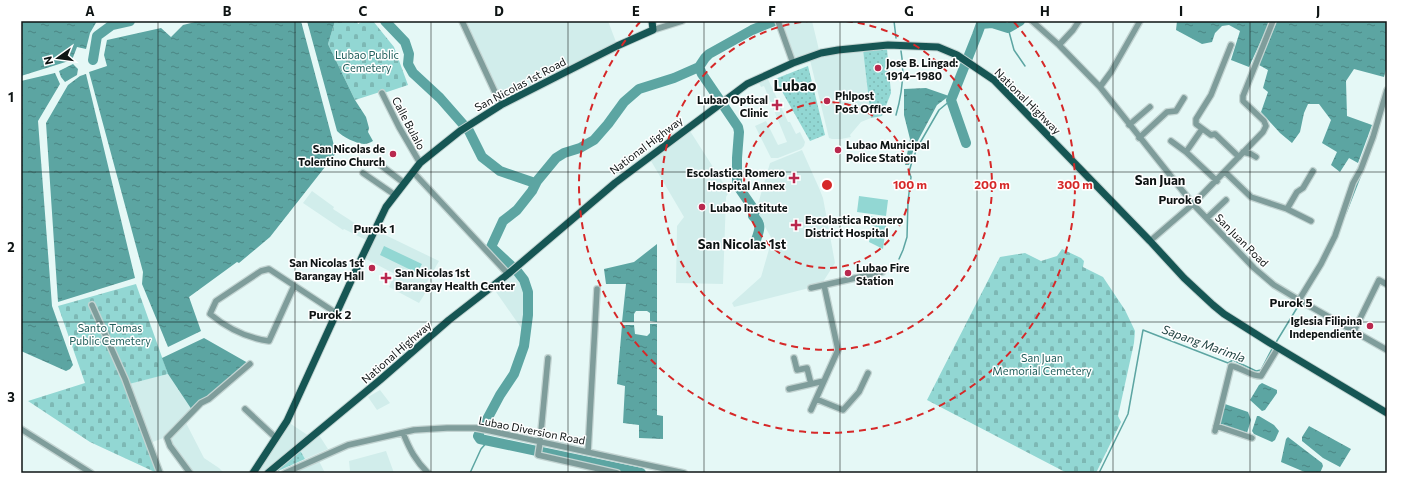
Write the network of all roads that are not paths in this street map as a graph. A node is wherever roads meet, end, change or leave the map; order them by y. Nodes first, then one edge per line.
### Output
1 (462, 21) edge
2 (652, 21) edge
3 (682, 21) edge
4 (778, 21) edge
5 (1032, 21) edge
6 (1079, 21) edge
7 (1140, 21) edge
8 (1273, 21) edge
9 (654, 30) junction
10 (1231, 44) dead end
11 (1059, 45) junction
12 (793, 62) junction
13 (1100, 87) junction
14 (1387, 90) edge
15 (382, 93) dead end
16 (1184, 98) dead end
17 (501, 104) junction
18 (1150, 107) dead end
19 (1129, 125) junction
20 (1202, 129) junction
21 (1139, 138) junction
22 (1171, 141) dead end
23 (1186, 152) junction
24 (1243, 152) junction
25 (1239, 157) junction
26 (1256, 158) dead end
27 (420, 163) junction
28 (379, 164) dead end
29 (1313, 171) dead end
30 (413, 172) junction
31 (1225, 172) junction
32 (363, 173) dead end
33 (1217, 180) junction
34 (404, 183) junction
35 (395, 195) junction
36 (1226, 200) dead end
37 (1193, 204) junction
38 (1288, 209) junction
39 (1207, 218) junction
40 (1310, 221) dead end
41 (1150, 241) junction
42 (882, 272) dead end
43 (508, 273) junction
44 (1386, 284) edge
45 (824, 285) junction
46 (294, 286) junction
47 (811, 288) dead end
48 (597, 289) dead end
49 (1299, 300) junction
50 (92, 304) dead end
51 (336, 313) junction
52 (1354, 331) junction
53 (1274, 345) junction
54 (1387, 350) edge
55 (548, 358) dead end
56 (794, 358) dead end
57 (250, 364) dead end
58 (868, 372) dead end
59 (824, 381) junction
60 (811, 384) junction
61 (790, 389) dead end
62 (816, 398) junction
63 (245, 409) dead end
64 (811, 410) dead end
65 (1387, 413) edge
66 (21, 428) edge
67 (403, 433) junction
68 (276, 438) junction
69 (1252, 438) dead end
70 (540, 443) junction
71 (588, 452) junction
72 (91, 473) edge
73 (160, 473) edge
74 (190, 473) edge
75 (253, 473) edge
76 (268, 473) edge
77 (285, 473) edge
78 (428, 473) edge
79 (617, 473) edge
80 (684, 473) edge

1 - 17 street
2 - 9 main road
3 - 9 street
4 - 12 street
5 - 11 street, San Juan Road
6 - 11 street
7 - 13 street
8 - 24 street
9 - 17 main road, San Nicolas 1st Road
10 - 20 street
11 - 13 street, San Juan Road
12 - 41 main road, National Highway
12 - 43 main road, National Highway
13 - 19 street, San Juan Road
14 - 49 street
15 - 27 street, Calle Bulalo
16 - 21 street
17 - 27 main road, San Nicolas 1st Road
18 - 19 street
19 - 21 street, San Juan Road
20 - 23 street
20 - 25 street
21 - 37 street, San Juan Road
22 - 23 street
23 - 33 street
24 - 25 street
24 - 26 street
25 - 31 street
27 - 30 main road, San Nicolas 1st Road
28 - 34 street
29 - 38 street
30 - 34 main road, San Nicolas 1st Road
30 - 43 street
31 - 33 street
31 - 38 street
32 - 35 street
33 - 37 street
34 - 35 main road, San Nicolas 1st Road
35 - 51 main road, San Nicolas 1st Road
36 - 39 street
37 - 39 street, San Juan Road
37 - 41 street
38 - 40 street
39 - 49 street, San Juan Road
41 - 53 main road, National Highway
42 - 45 street
43 - 76 main road, National Highway
44 - 52 street
45 - 47 street
45 - 59 street
46 - 46 street
46 - 51 street
48 - 71 street
49 - 52 street, San Juan Road
50 - 73 street
51 - 68 main road, San Nicolas 1st Road
52 - 54 street, San Juan Road
53 - 65 main road, National Highway
53 - 69 street
55 - 70 street
56 - 60 street
57 - 74 street
58 - 62 street
59 - 60 street
59 - 62 street
60 - 61 street
62 - 64 street
63 - 68 street
66 - 72 street
67 - 70 street, Lubao Diversion Road
67 - 77 street, Lubao Diversion Road
67 - 78 street
68 - 75 main road, San Nicolas 1st Road
70 - 71 street, Lubao Diversion Road
70 - 79 street
71 - 80 street, Lubao Diversion Road

